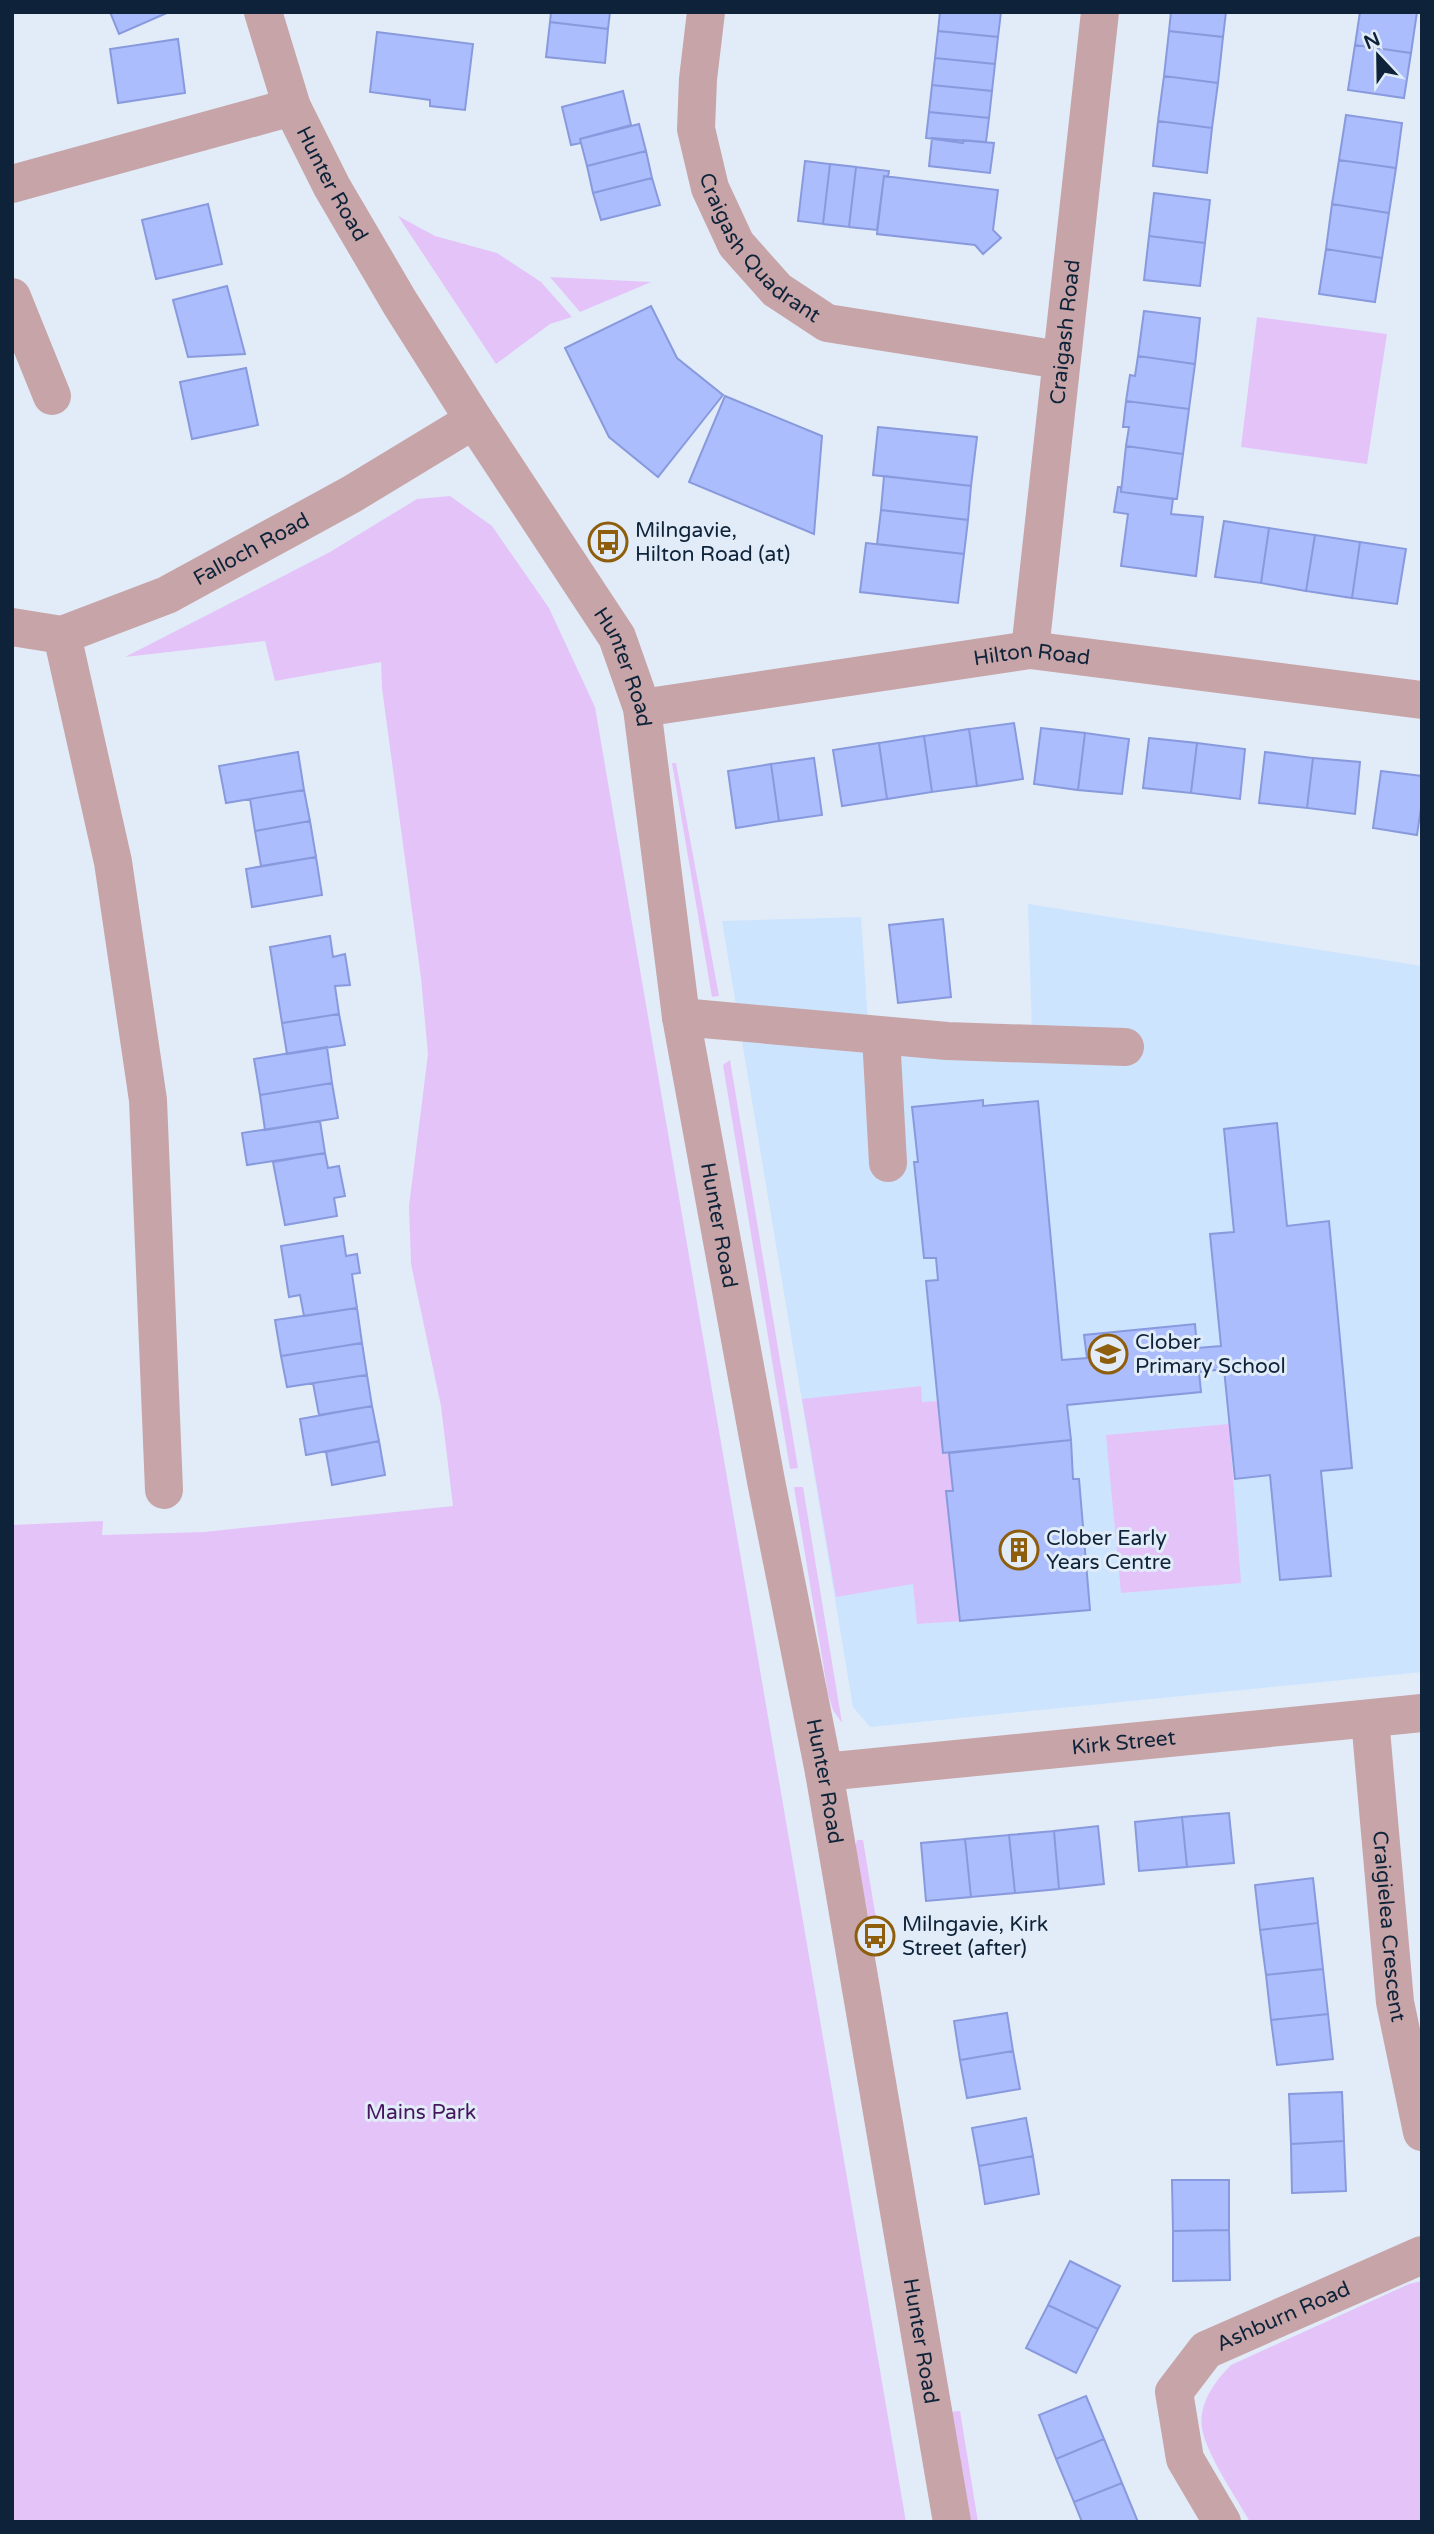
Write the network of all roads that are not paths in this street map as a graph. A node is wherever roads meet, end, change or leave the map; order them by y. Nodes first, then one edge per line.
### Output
1 (263, 12) edge
2 (706, 12) edge
3 (1100, 12) edge
4 (292, 107) junction
5 (12, 184) edge
6 (12, 297) edge
7 (1060, 360) junction
8 (52, 396) dead end
9 (474, 420) junction
10 (12, 627) edge
11 (62, 635) junction
12 (1030, 650) junction
13 (1422, 700) edge
14 (642, 708) junction
15 (681, 1017) junction
16 (881, 1036) junction
17 (1125, 1047) dead end
18 (888, 1163) dead end
19 (164, 1490) dead end
20 (1422, 1713) edge
21 (1370, 1719) junction
22 (824, 1772) junction
23 (1422, 2132) edge
24 (1422, 2255) edge
25 (952, 2522) edge
26 (1223, 2522) edge

1 - 4 street, Hunter Road
2 - 7 street, Craigash Quadrant
3 - 7 street, Craigash Road
4 - 5 street
4 - 9 street, Hunter Road
6 - 8 street
7 - 12 street, Craigash Road
9 - 11 street, Falloch Road
9 - 14 street, Hunter Road
10 - 11 street, Falloch Road
11 - 19 street
12 - 13 street, Hilton Road
12 - 14 street, Hilton Road
14 - 15 street, Hunter Road
15 - 16 street
15 - 22 street, Hunter Road
16 - 17 street
16 - 18 street
20 - 21 street, Kirk Street
21 - 22 street, Kirk Street
21 - 23 street, Craigielea Crescent
22 - 25 street, Hunter Road
24 - 26 street, Ashburn Road

